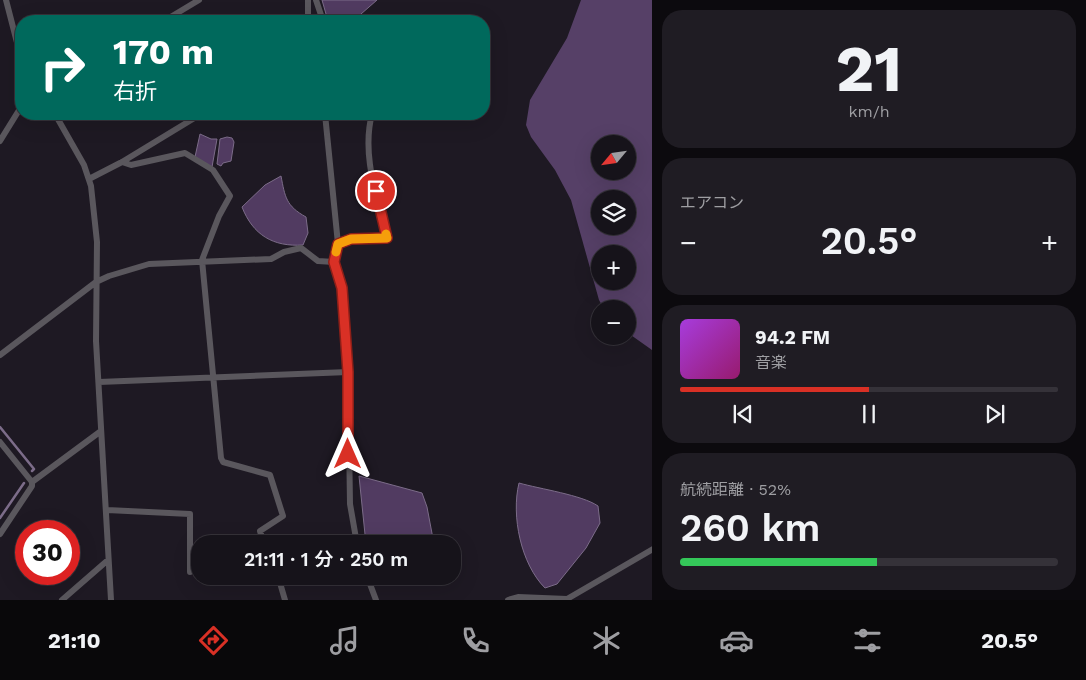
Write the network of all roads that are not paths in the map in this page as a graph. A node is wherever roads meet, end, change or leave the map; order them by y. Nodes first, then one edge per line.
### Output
1 (6, 0) edge
2 (199, 0) edge
3 (308, 0) edge
4 (316, 0) edge
5 (174, 15) edge
6 (308, 15) edge
7 (321, 15) edge
8 (15, 35) edge
9 (15, 116) edge
10 (58, 120) edge
11 (191, 120) edge
12 (326, 120) edge
13 (371, 120) edge
14 (0, 141) edge
15 (122, 162) junction
16 (89, 179) junction
17 (338, 244) junction
18 (202, 260) junction
19 (334, 262) junction
20 (96, 282) junction
21 (0, 354) edge
22 (348, 372) junction
23 (214, 377) junction
24 (99, 382) junction
25 (101, 431) junction
26 (0, 442) edge
27 (32, 482) junction
28 (107, 510) junction
29 (0, 534) edge
30 (261, 535) edge
31 (355, 535) edge
32 (652, 549) edge
33 (108, 560) junction
34 (190, 572) dead end
35 (281, 585) edge
36 (370, 585) edge
37 (530, 599) edge
38 (62, 600) edge
39 (111, 600) edge
40 (285, 600) edge
41 (376, 600) edge
42 (508, 600) edge

1 - 8 street
2 - 5 street
3 - 6 street
4 - 7 street
9 - 14 street
10 - 16 street
11 - 15 street
12 - 17 street
13 - 17 street
15 - 16 street
15 - 18 street
16 - 20 street
17 - 19 street
18 - 19 street
18 - 20 street
18 - 23 street
19 - 22 street
20 - 21 street
20 - 24 street
22 - 23 street
22 - 31 street
23 - 24 street
23 - 30 street
24 - 25 street
25 - 27 street
25 - 28 street
26 - 27 street
27 - 29 street
28 - 33 street
28 - 34 street
32 - 37 street
33 - 38 street
33 - 39 street
35 - 40 street
36 - 41 street
37 - 42 street

